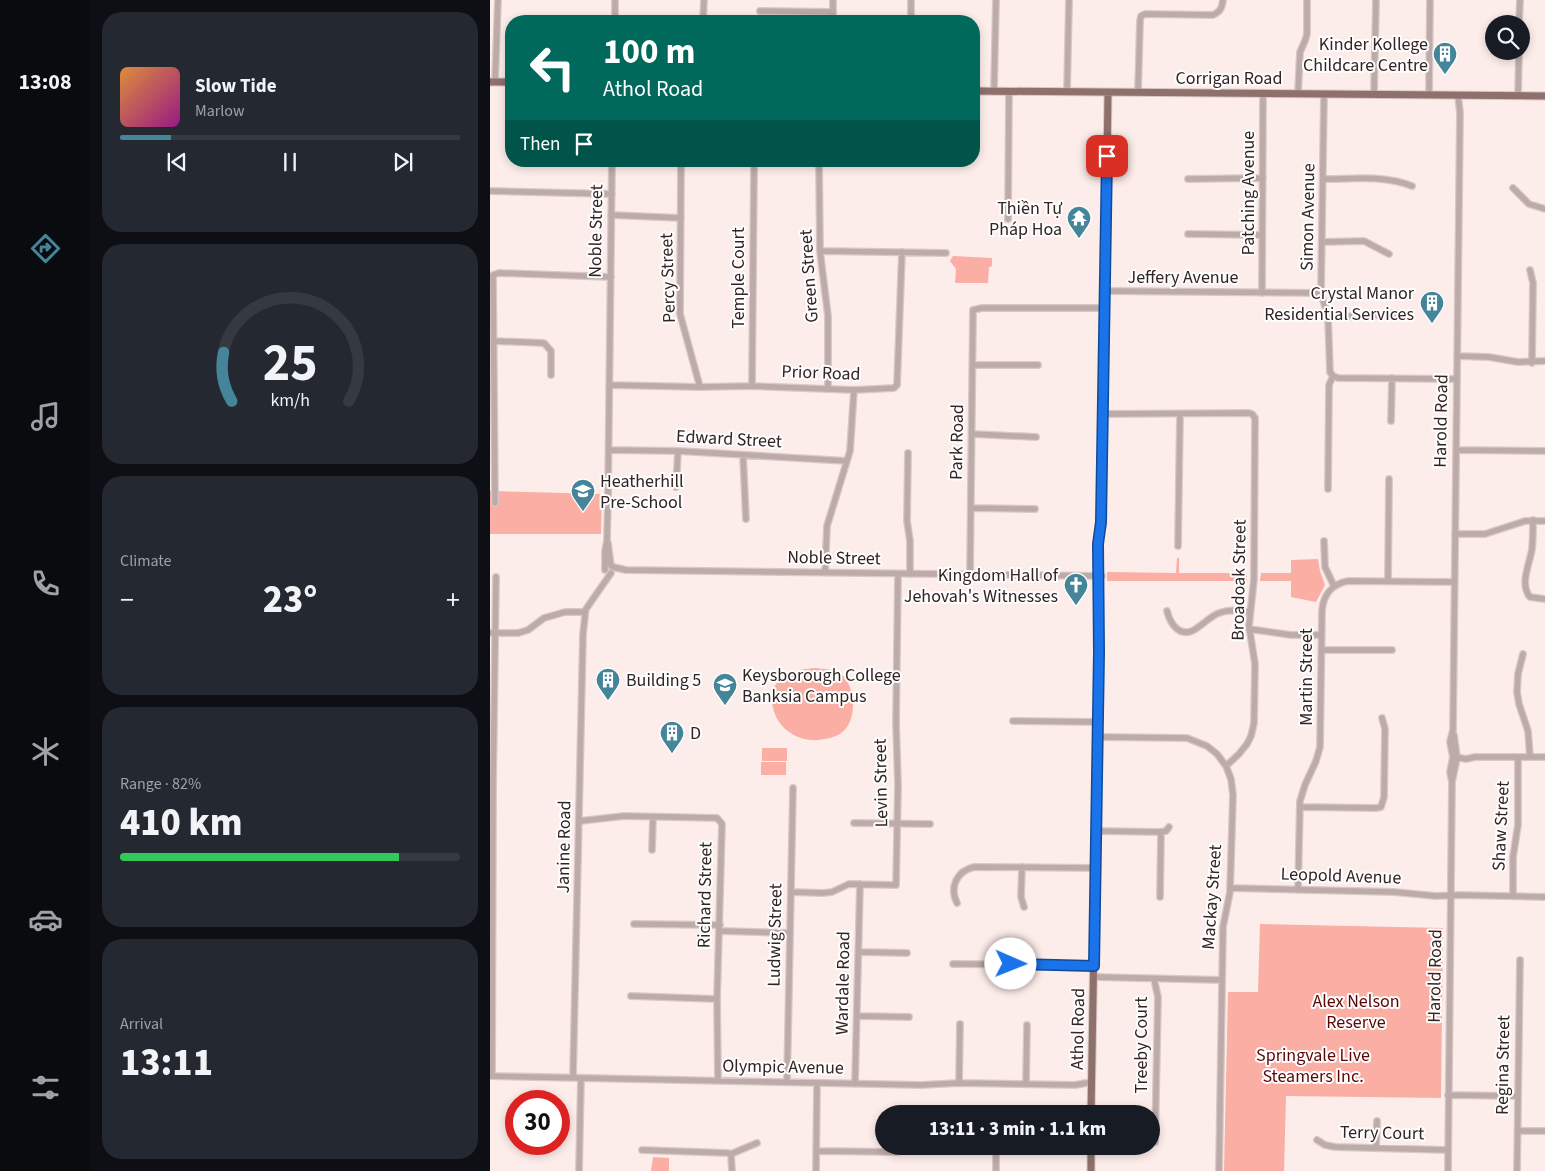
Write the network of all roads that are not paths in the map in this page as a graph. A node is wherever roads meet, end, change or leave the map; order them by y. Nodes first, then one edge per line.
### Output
1 (498, 0) edge
2 (615, 0) edge
3 (704, 0) edge
4 (833, 0) edge
5 (911, 0) edge
6 (996, 0) edge
7 (1069, 0) edge
8 (1223, 0) edge
9 (1307, 0) edge
10 (1376, 0) edge
11 (1430, 0) edge
12 (1520, 0) edge
13 (760, 11) dead end
14 (1136, 11) dead end
15 (833, 12) junction
16 (615, 15) edge
17 (703, 15) edge
18 (833, 15) edge
19 (910, 15) edge
20 (1519, 15) edge
21 (1141, 16) junction
22 (1519, 60) edge
23 (493, 82) edge
24 (980, 91) edge
25 (994, 91) junction
26 (1009, 91) junction
27 (1068, 92) junction
28 (1108, 92) junction
29 (1138, 92) junction
30 (1263, 93) junction
31 (1298, 93) junction
32 (1324, 94) junction
33 (1374, 94) junction
34 (1429, 95) junction
35 (1460, 95) junction
36 (1518, 96) junction
37 (1545, 96) edge
38 (612, 167) edge
39 (682, 167) edge
40 (820, 167) edge
41 (754, 169) dead end
42 (1263, 178) junction
43 (1188, 179) dead end
44 (1324, 179) junction
45 (1412, 186) dead end
46 (1513, 188) dead end
47 (490, 191) edge
48 (612, 194) junction
49 (1545, 209) edge
50 (612, 215) junction
51 (681, 218) junction
52 (1008, 219) dead end
53 (1188, 234) dead end
54 (1262, 235) junction
55 (1322, 242) junction
56 (820, 252) junction
57 (902, 252) junction
58 (946, 253) dead end
59 (1389, 254) dead end
60 (1530, 270) dead end
61 (611, 277) junction
62 (1104, 291) junction
63 (1262, 293) junction
64 (1322, 293) junction
65 (1104, 308) junction
66 (1396, 312) dead end
67 (1328, 317) junction
68 (494, 341) junction
69 (1457, 356) junction
70 (1545, 361) edge
71 (1532, 362) junction
72 (974, 365) junction
73 (1038, 365) dead end
74 (551, 374) dead end
75 (1333, 376) junction
76 (1392, 378) junction
77 (1456, 378) junction
78 (609, 385) junction
79 (752, 386) junction
80 (700, 387) junction
81 (828, 388) junction
82 (854, 390) junction
83 (1103, 414) junction
84 (1180, 414) junction
85 (1391, 421) dead end
86 (972, 434) junction
87 (1036, 437) dead end
88 (609, 450) junction
89 (1456, 450) junction
90 (678, 451) junction
91 (1545, 451) edge
92 (908, 453) dead end
93 (743, 455) junction
94 (847, 461) junction
95 (1389, 479) dead end
96 (676, 487) dead end
97 (1328, 489) dead end
98 (495, 503) dead end
99 (971, 508) junction
100 (1035, 509) dead end
101 (746, 519) dead end
102 (1533, 520) junction
103 (1545, 521) edge
104 (1455, 534) junction
105 (1324, 541) dead end
106 (1178, 546) dead end
107 (610, 570) junction
108 (825, 572) junction
109 (898, 574) junction
110 (910, 574) junction
111 (970, 575) junction
112 (1100, 576) junction
113 (496, 577) dead end
114 (1388, 581) junction
115 (1454, 582) junction
116 (1334, 586) junction
117 (1545, 598) edge
118 (1167, 611) dead end
119 (1250, 612) junction
120 (583, 614) junction
121 (1249, 629) junction
122 (493, 633) edge
123 (1322, 635) junction
124 (1322, 650) junction
125 (1392, 650) dead end
126 (1523, 654) dead end
127 (1382, 718) dead end
128 (1013, 721) dead end
129 (1098, 722) junction
130 (1098, 737) junction
131 (1456, 757) junction
132 (1518, 757) junction
133 (1530, 757) junction
134 (1545, 757) edge
135 (1226, 766) junction
136 (492, 786) edge
137 (793, 788) dead end
138 (1300, 807) junction
139 (654, 817) junction
140 (580, 821) junction
141 (854, 823) dead end
142 (897, 823) junction
143 (930, 824) dead end
144 (1169, 827) dead end
145 (1096, 831) junction
146 (1161, 832) junction
147 (652, 850) dead end
148 (1022, 867) junction
149 (1096, 868) junction
150 (860, 884) junction
151 (1230, 888) junction
152 (1298, 890) junction
153 (791, 892) junction
154 (1451, 896) junction
155 (1513, 896) junction
156 (1160, 897) dead end
157 (1545, 897) edge
158 (956, 903) dead end
159 (1024, 907) dead end
160 (634, 924) dead end
161 (720, 928) junction
162 (790, 933) junction
163 (859, 952) junction
164 (907, 952) dead end
165 (1520, 960) dead end
166 (953, 964) dead end
167 (1094, 966) junction
168 (1094, 977) junction
169 (1154, 978) junction
170 (1222, 980) junction
171 (631, 996) dead end
172 (717, 999) junction
173 (858, 1016) junction
174 (909, 1017) dead end
175 (960, 1024) dead end
176 (1027, 1025) dead end
177 (491, 1076) edge
178 (573, 1078) junction
179 (581, 1078) junction
180 (718, 1081) junction
181 (788, 1082) junction
182 (817, 1083) junction
183 (959, 1083) junction
184 (855, 1084) junction
185 (1026, 1084) junction
186 (1092, 1086) junction
187 (1448, 1095) junction
188 (1518, 1096) junction
189 (1092, 1105) edge
190 (1156, 1105) edge
191 (1377, 1121) dead end
192 (1518, 1131) junction
193 (1545, 1131) edge
194 (1317, 1140) dead end
195 (757, 1143) dead end
196 (1376, 1148) junction
197 (642, 1150) dead end
198 (1448, 1150) junction
199 (816, 1151) junction
200 (875, 1152) edge
201 (732, 1154) junction
202 (996, 1155) edge
203 (1091, 1155) edge
204 (579, 1171) edge
205 (732, 1171) edge
206 (816, 1171) edge
207 (996, 1171) edge
208 (1090, 1171) edge
209 (1218, 1171) edge
210 (1448, 1171) edge
211 (1518, 1171) edge

1 - 23 street
2 - 16 street
3 - 17 street
4 - 15 street
5 - 19 street
6 - 25 street
7 - 27 street
8 - 21 street
9 - 31 street
10 - 33 street
11 - 34 street
12 - 20 street
13 - 15 street
14 - 21 street
15 - 18 street
21 - 29 street
22 - 36 street
24 - 25 main road, Corrigan Road
25 - 26 main road, Corrigan Road
26 - 27 main road, Corrigan Road
26 - 52 street
27 - 28 main road, Corrigan Road
28 - 29 main road, Corrigan Road
28 - 62 main road, Athol Road
29 - 30 main road, Corrigan Road
30 - 31 main road, Corrigan Road
30 - 42 street, Patching Avenue
31 - 32 main road, Corrigan Road
32 - 33 main road, Corrigan Road
32 - 44 street, Simon Avenue
33 - 34 main road, Corrigan Road
34 - 35 main road, Corrigan Road
35 - 36 main road, Corrigan Road
35 - 69 street, Harold Road
36 - 37 main road, Corrigan Road
38 - 48 street, Noble Street
39 - 51 street, Percy Street
40 - 56 street, Green Street
41 - 79 street, Temple Court
42 - 43 street
42 - 54 street, Patching Avenue
44 - 45 street
44 - 55 street, Simon Avenue
46 - 49 street
47 - 48 street
48 - 50 street, Noble Street
50 - 51 street
50 - 61 street, Noble Street
51 - 80 street, Percy Street
53 - 54 street
54 - 63 street, Patching Avenue
55 - 59 street
55 - 64 street, Simon Avenue
56 - 57 street
56 - 81 street, Green Street
57 - 58 street
57 - 82 street, Prior Road
60 - 71 street
61 - 68 street
61 - 78 street, Noble Street
62 - 63 street, Jeffery Avenue
62 - 65 main road, Athol Road
63 - 64 street, Jeffery Avenue
64 - 67 street, Simon Avenue
65 - 72 street, Park Road
65 - 83 main road, Athol Road
66 - 67 street
67 - 75 street, Simon Avenue
68 - 74 street
68 - 98 street
69 - 71 street
69 - 77 street, Harold Road
70 - 71 street
72 - 73 street
72 - 86 street, Park Road
75 - 76 street
75 - 97 street, Simon Avenue
76 - 77 street
76 - 85 street
77 - 89 street, Harold Road
78 - 80 street, Prior Road
78 - 88 street, Noble Street
79 - 80 street, Prior Road
79 - 81 street, Prior Road
81 - 82 street, Prior Road
82 - 94 street
83 - 84 street
83 - 112 main road, Athol Road
84 - 106 street
84 - 119 street, Broadoak Street
86 - 87 street
86 - 99 street, Park Road
88 - 90 street, Edward Street
88 - 107 street, Noble Street
89 - 91 street
89 - 104 street, Harold Road
90 - 93 street, Edward Street
90 - 96 street
92 - 110 street
93 - 94 street, Edward Street
93 - 101 street
94 - 108 street
95 - 114 street
99 - 100 street
99 - 111 street, Park Road
102 - 103 street
102 - 104 street
102 - 117 street
104 - 115 street, Harold Road
105 - 116 street
107 - 108 street, Noble Street
107 - 120 street
108 - 109 street, Noble Street
109 - 110 street, Noble Street
109 - 142 street, Levin Street
110 - 111 street, Noble Street
111 - 112 street, Noble Street
112 - 129 main road, Athol Road
113 - 122 street
114 - 115 street
114 - 116 street
115 - 131 street, Harold Road
116 - 123 street, Martin Street
118 - 119 street
119 - 121 street, Broadoak Street
120 - 122 street
120 - 140 street, Janine Road
121 - 123 street
121 - 135 street, Broadoak Street
122 - 136 street
123 - 124 street, Martin Street
124 - 125 street
124 - 138 street, Martin Street
126 - 133 street
127 - 138 street
128 - 129 street
129 - 130 main road, Athol Road
130 - 135 street, Mackay Street
130 - 145 main road, Athol Road
131 - 132 street
131 - 154 street, Harold Road
132 - 133 street
132 - 155 street, Shaw Street
133 - 134 street
135 - 151 street, Mackay Street
136 - 177 street
137 - 153 street, Ludwig Street
138 - 152 street, Martin Street
139 - 140 street, Richard Street
139 - 147 street
139 - 161 street, Richard Street
140 - 178 street, Janine Road
141 - 142 street
142 - 143 street
142 - 150 street, Levin Street
144 - 146 street
145 - 146 street
145 - 149 main road, Athol Road
146 - 156 street
148 - 149 street
148 - 158 street
148 - 159 street
149 - 167 main road, Athol Road
150 - 153 street, Levin Street
150 - 163 street, Wardale Road
151 - 152 street, Leopold Avenue
151 - 170 street, Mackay Street
152 - 154 street, Leopold Avenue
153 - 162 street, Ludwig Street
154 - 155 street, Leopold Avenue
154 - 187 street, Harold Road
155 - 157 street, Leopold Avenue
160 - 161 street
161 - 162 street
161 - 172 street, Richard Street
162 - 181 street, Ludwig Street
163 - 164 street
163 - 173 street, Wardale Road
165 - 188 street, Regina Street
166 - 167 street
167 - 168 main road, Athol Road
168 - 169 street
168 - 186 main road, Athol Road
169 - 170 street
169 - 190 street, Treeby Court
170 - 209 street, Mackay Street
171 - 172 street
172 - 180 street, Richard Street
173 - 174 street
173 - 184 street, Wardale Road
175 - 183 street
176 - 185 street
177 - 178 street, Olympic Avenue
178 - 179 street, Olympic Avenue
179 - 180 street, Olympic Avenue
179 - 204 street
180 - 181 street, Olympic Avenue
181 - 182 street, Olympic Avenue
182 - 184 street, Olympic Avenue
182 - 199 street
183 - 184 street, Olympic Avenue
183 - 185 street, Olympic Avenue
185 - 186 street, Olympic Avenue
186 - 189 main road, Athol Road
187 - 188 street
187 - 198 street, Harold Road
188 - 192 street, Regina Street
191 - 196 street
192 - 193 street
192 - 211 street, Regina Street
194 - 196 street, Terry Court
195 - 201 street
196 - 198 street, Terry Court
197 - 201 street
198 - 210 street, Harold Road
199 - 200 street
199 - 206 street
201 - 205 street
202 - 207 street
203 - 208 main road

